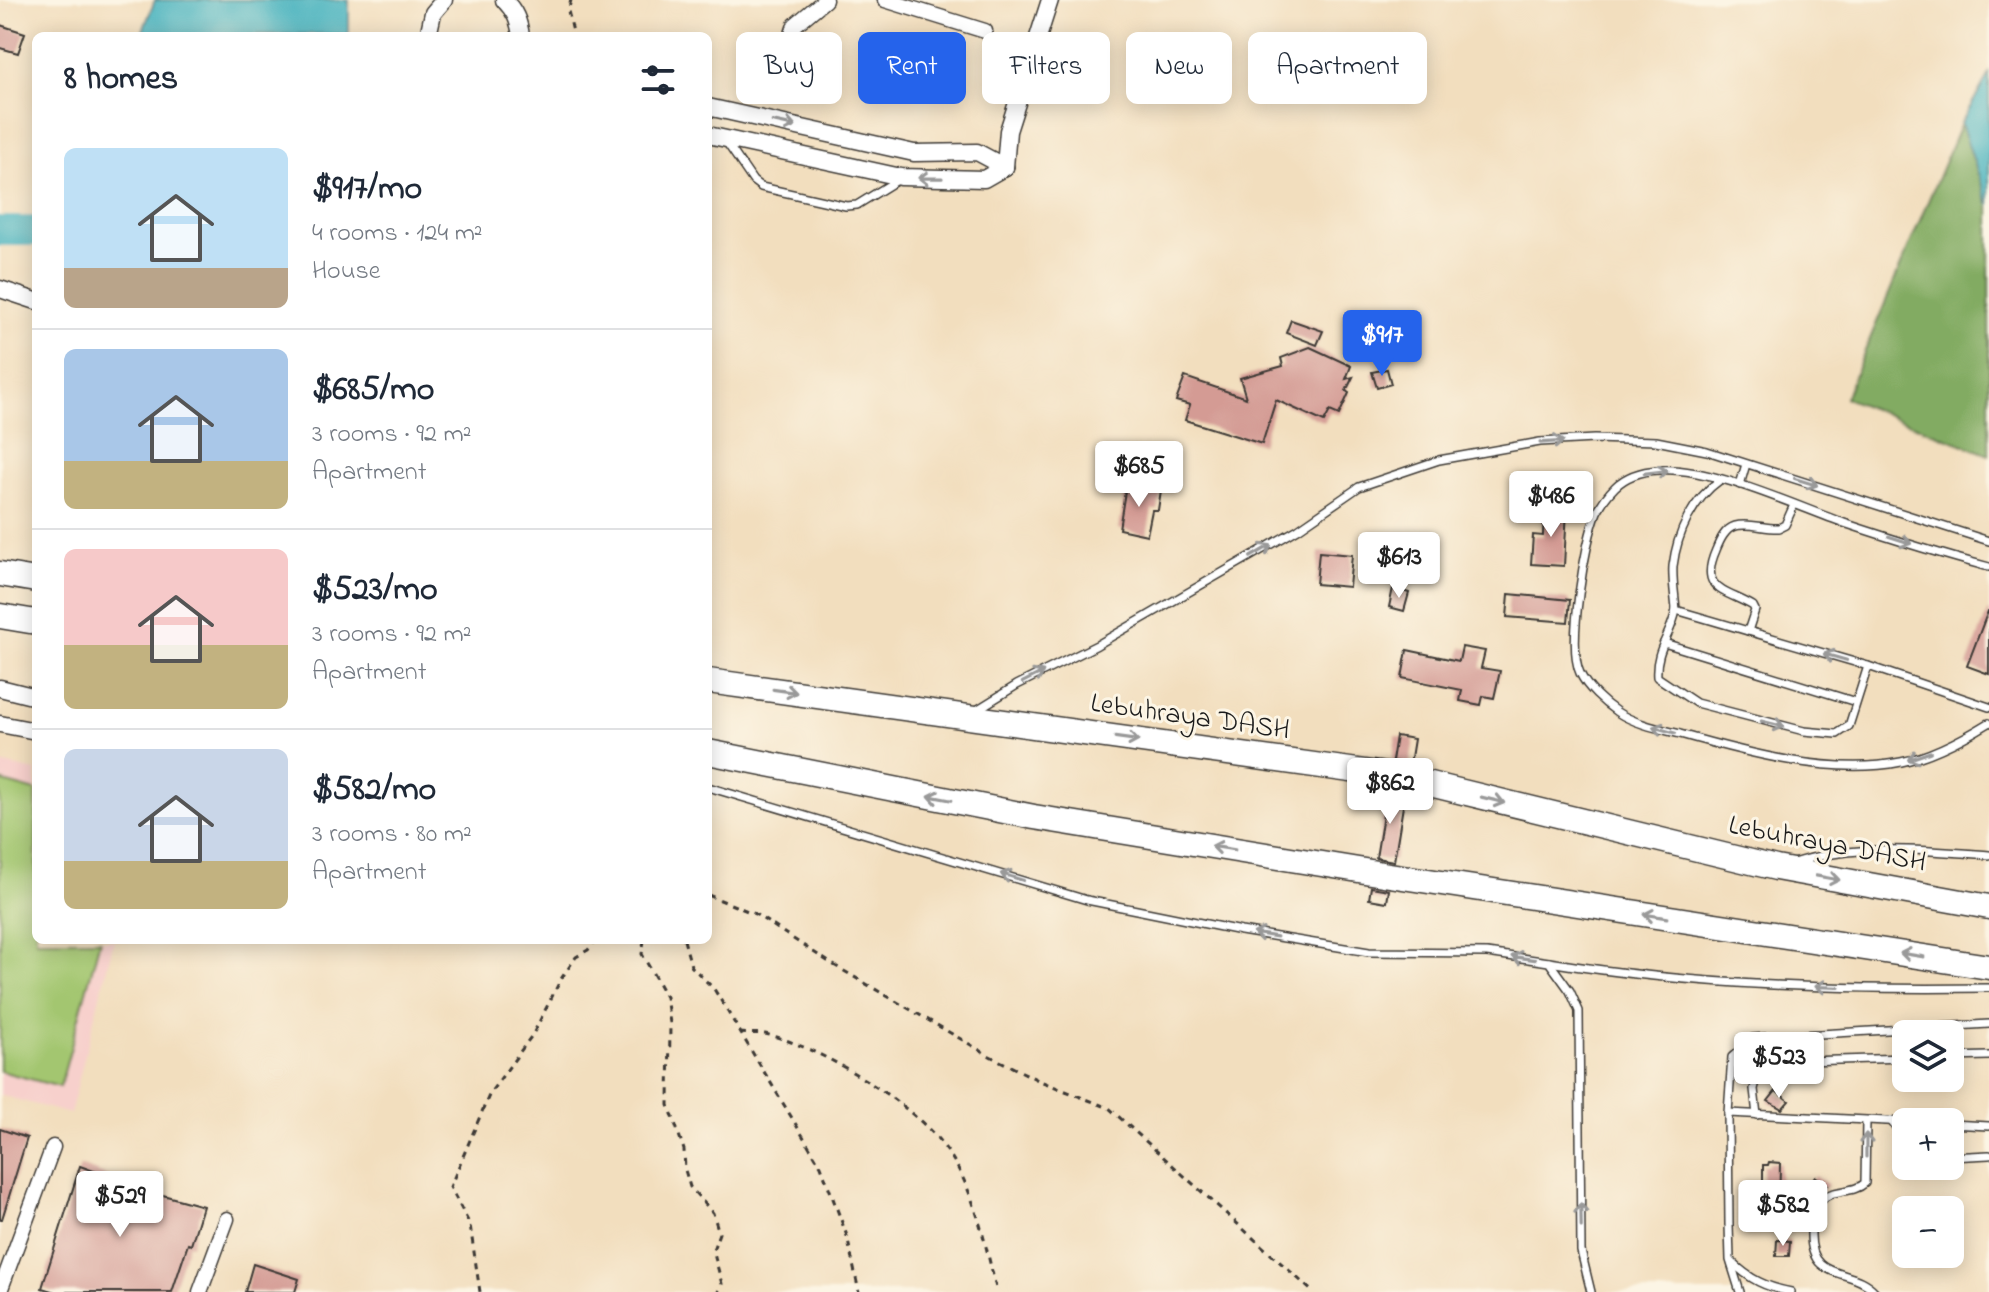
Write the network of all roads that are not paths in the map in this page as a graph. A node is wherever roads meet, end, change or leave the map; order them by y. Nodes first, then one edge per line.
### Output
1 (504, 0) edge
2 (825, 0) edge
3 (885, 0) edge
4 (1050, 0) edge
5 (435, 4) edge
6 (985, 31) dead end
7 (429, 32) edge
8 (520, 32) edge
9 (793, 32) edge
10 (712, 108) edge
11 (716, 137) edge
12 (1005, 167) junction
13 (901, 177) junction
14 (0, 289) edge
15 (32, 300) edge
16 (1746, 464) junction
17 (1720, 480) junction
18 (1740, 485) junction
19 (1794, 505) junction
20 (1989, 541) edge
21 (1989, 567) edge
22 (0, 574) edge
23 (32, 579) edge
24 (1676, 610) junction
25 (0, 616) edge
26 (32, 621) edge
27 (1748, 631) junction
28 (1664, 643) junction
29 (1868, 666) junction
30 (712, 682) edge
31 (0, 688) edge
32 (32, 696) edge
33 (1856, 702) junction
34 (1989, 707) edge
35 (966, 717) junction
36 (1989, 723) edge
37 (0, 724) edge
38 (32, 730) edge
39 (712, 753) edge
40 (712, 788) edge
41 (1989, 855) edge
42 (1776, 868) junction
43 (1989, 907) edge
44 (1549, 962) junction
45 (1989, 967) edge
46 (1989, 988) edge
47 (1989, 1024) edge
48 (1989, 1056) edge
49 (1964, 1057) edge
50 (1892, 1058) edge
51 (1728, 1113) junction
52 (1757, 1115) junction
53 (1866, 1121) junction
54 (1891, 1121) edge
55 (1964, 1125) edge
56 (1989, 1126) edge
57 (53, 1147) dead end
58 (1989, 1155) edge
59 (1964, 1156) edge
60 (227, 1219) dead end
61 (1730, 1260) junction
62 (0, 1291) edge
63 (200, 1292) edge
64 (1591, 1292) edge
65 (1740, 1292) edge
66 (1791, 1292) edge
67 (1875, 1292) edge

1 - 8 street
2 - 9 street
3 - 6 street
4 - 12 street
5 - 7 street
10 -> 12 street
11 - 13 street
11 - 13 lane
12 -> 13 street
14 - 15 street
16 - 18 lane
16 -> 20 lane
35 -> 16 lane
17 - 18 lane
17 - 24 lane
36 -> 17 lane
18 - 19 lane
19 -> 21 lane
19 - 27 lane
22 - 23 highway
24 - 27 lane
24 - 28 lane
25 - 26 highway
29 -> 27 lane
28 - 33 lane
28 -> 33 lane
29 - 33 lane
29 - 34 lane
30 -> 35 highway, Lebuhraya DASH
31 - 32 street
35 -> 42 highway, Lebuhraya DASH
37 - 38 street
45 -> 39 highway
44 -> 40 lane
41 - 42 lane
42 -> 43 highway, Lebuhraya DASH
46 -> 44 lane
64 -> 44 lane
47 - 51 lane
48 - 49 lane
50 - 52 lane
51 - 52 lane
51 - 61 lane
52 - 53 lane
53 - 54 lane
67 -> 53 lane
55 - 56 lane
57 - 62 street
58 - 59 lane
60 - 63 street
61 - 65 lane
61 - 66 lane

